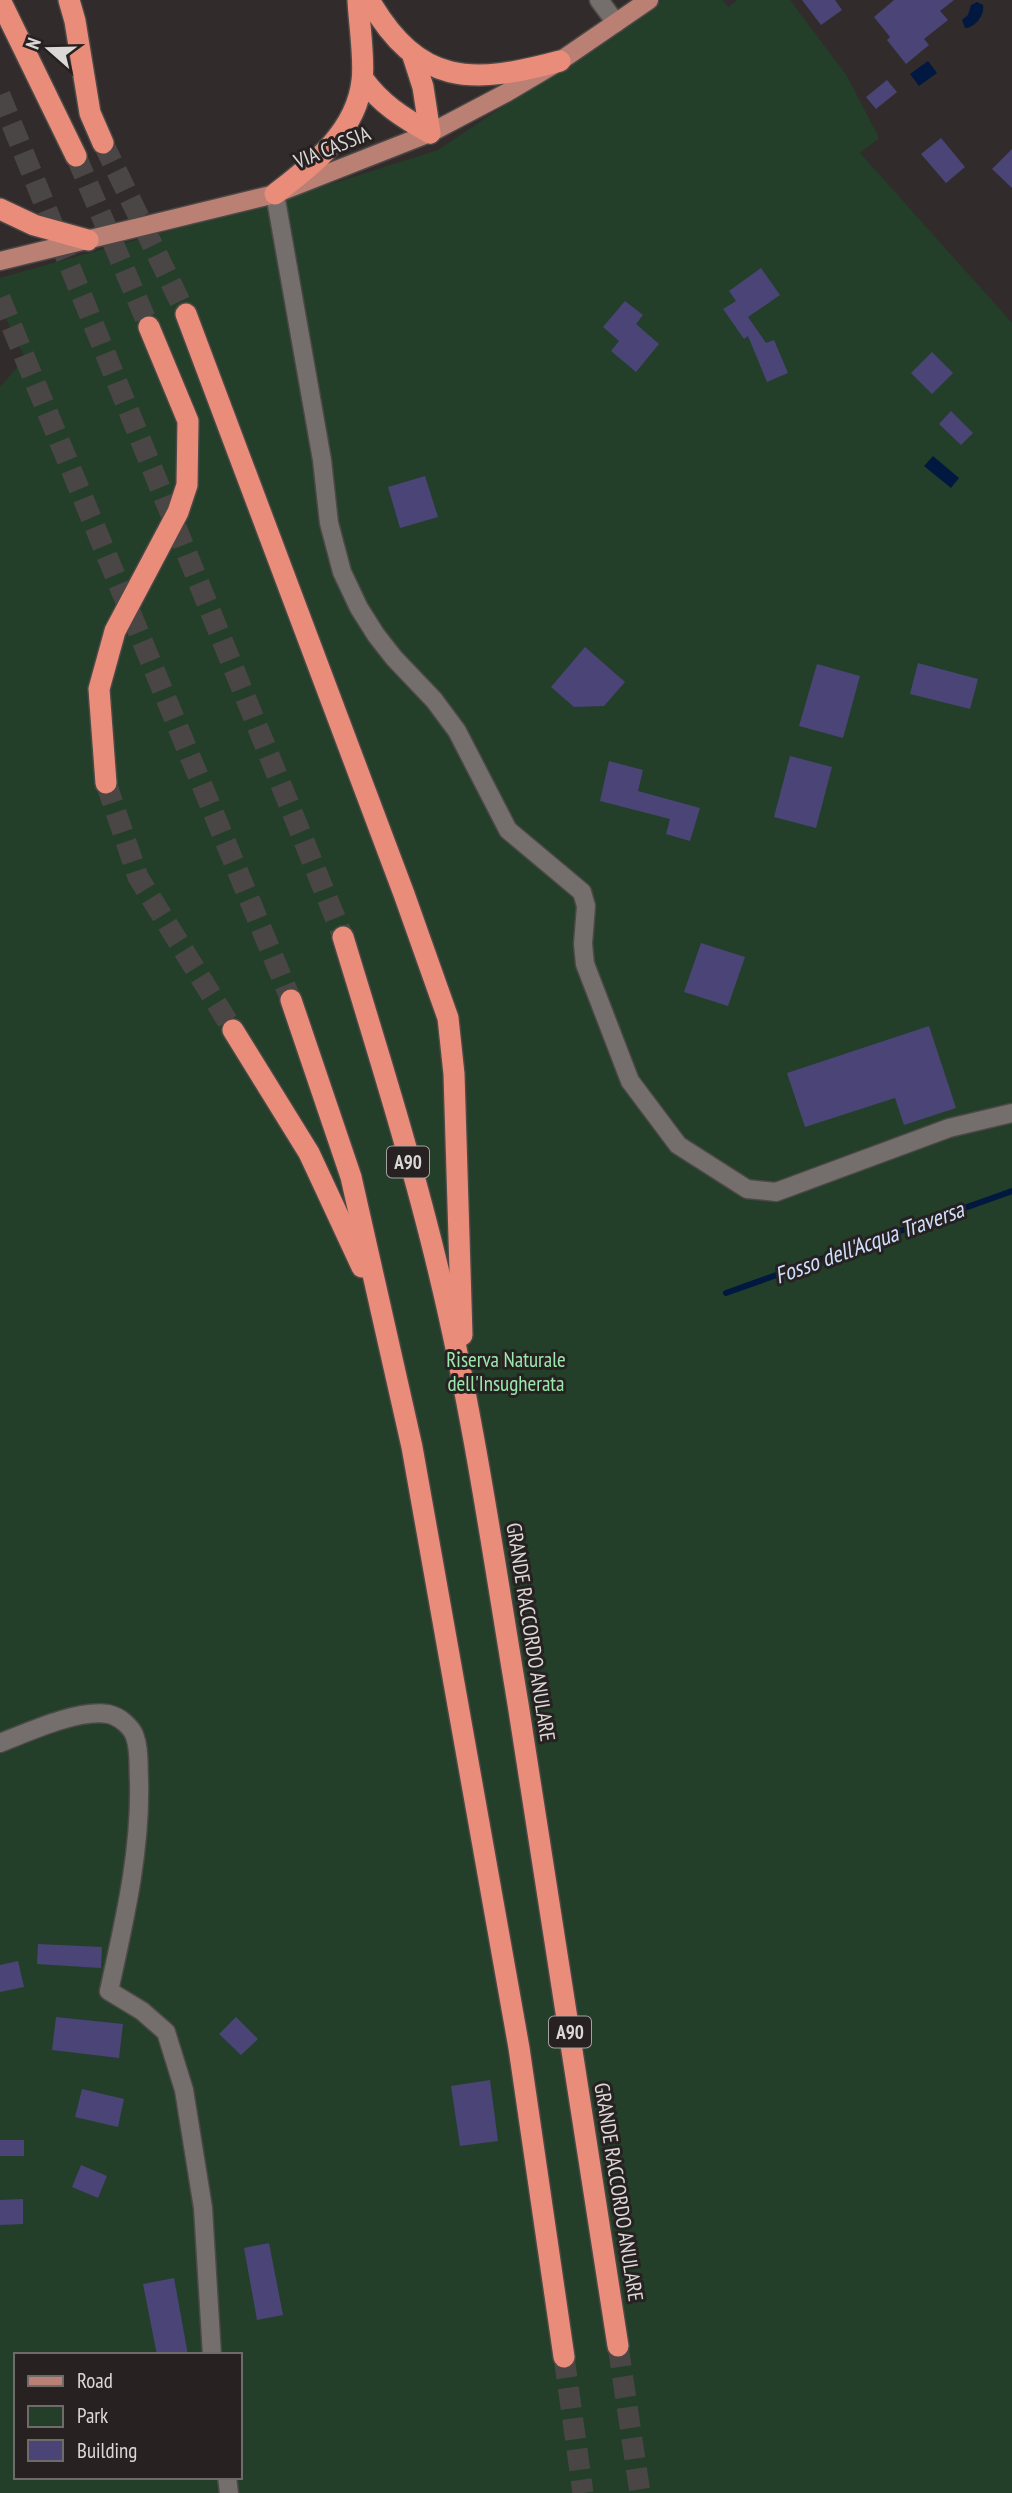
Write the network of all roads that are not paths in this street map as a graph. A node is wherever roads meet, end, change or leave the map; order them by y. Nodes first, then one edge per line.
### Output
1 (0, 0) edge
2 (69, 0) edge
3 (358, 0) edge
4 (369, 0) edge
5 (599, 0) edge
6 (649, 0) edge
7 (616, 23) junction
8 (413, 56) junction
9 (560, 61) junction
10 (363, 79) junction
11 (429, 133) junction
12 (103, 143) tunnel mouth
13 (76, 156) tunnel mouth
14 (275, 194) junction
15 (0, 209) edge
16 (88, 240) junction
17 (0, 261) edge
18 (186, 314) tunnel mouth
19 (149, 327) tunnel mouth
20 (106, 783) tunnel mouth
21 (343, 937) tunnel mouth
22 (291, 1000) tunnel mouth
23 (233, 1030) tunnel mouth
24 (1012, 1113) edge
25 (379, 1304) junction
26 (464, 1390) junction
27 (0, 1743) edge
28 (618, 2346) tunnel mouth
29 (212, 2353) edge
30 (564, 2357) tunnel mouth

1 - 13 highway
2 - 12 highway
3 - 10 highway
4 - 8 highway
5 - 7 street
6 - 7 main road, VIA CASSIA
7 - 9 main road, VIA CASSIA
8 - 9 highway
8 - 11 highway
9 - 11 main road, VIA CASSIA
10 - 11 highway
10 - 14 highway
11 - 14 main road, VIA CASSIA
14 - 16 main road, VIA CASSIA
14 - 24 street
15 - 16 highway
16 - 17 main road, VIA CASSIA
18 - 26 highway
19 - 20 highway
21 - 26 highway, GRANDE RACCORDO ANULARE / A90
22 - 25 highway, A90
23 - 25 highway
25 - 30 highway, A90
26 - 28 highway, GRANDE RACCORDO ANULARE / A90
27 - 29 street

